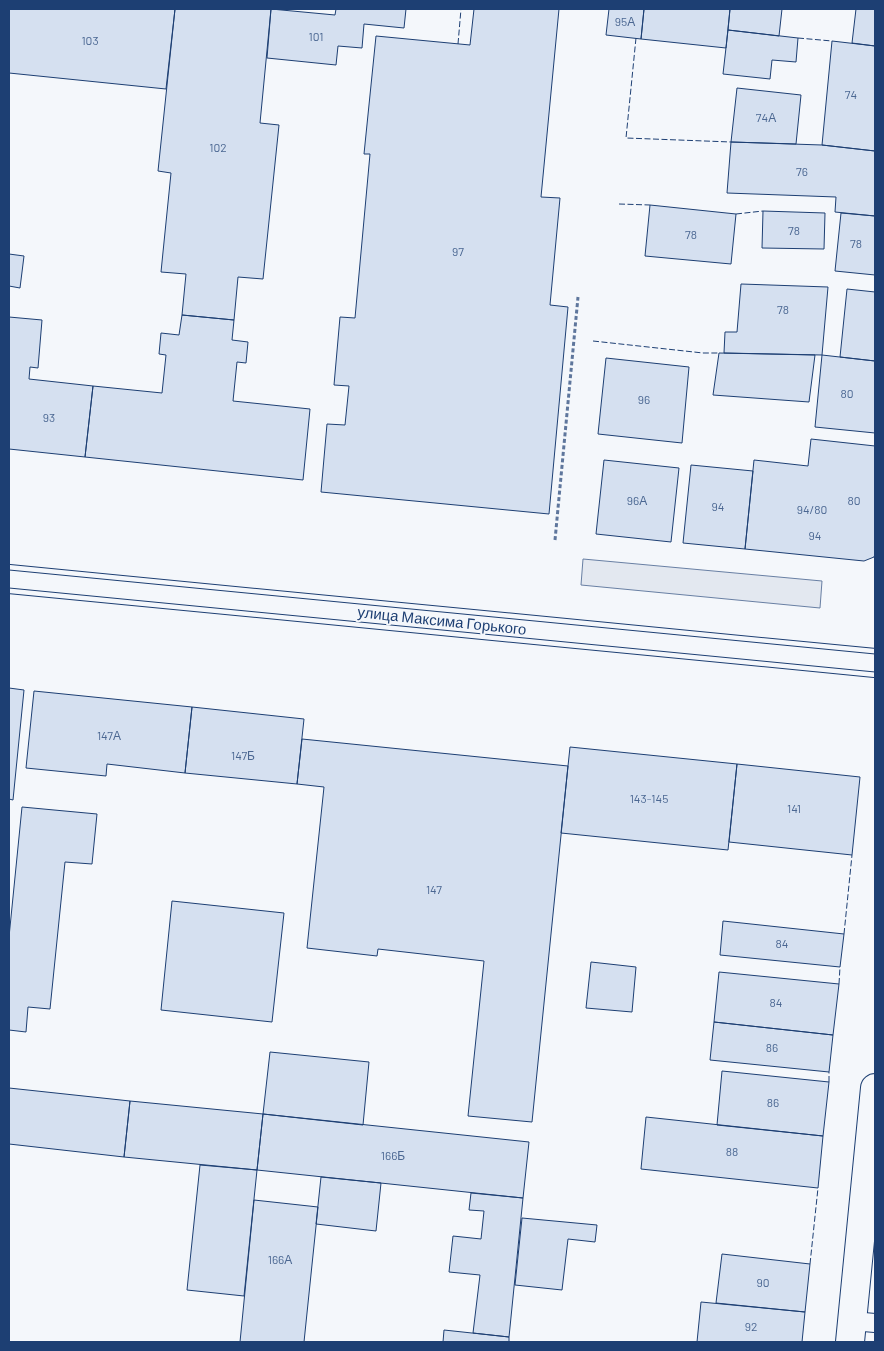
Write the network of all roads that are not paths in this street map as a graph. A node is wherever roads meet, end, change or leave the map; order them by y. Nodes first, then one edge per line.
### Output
1 (9, 579) edge
2 (875, 663) edge
3 (875, 1088) edge
4 (859, 1329) edge

1 - 2 main road, улица Максима Горького
3 - 4 main road

